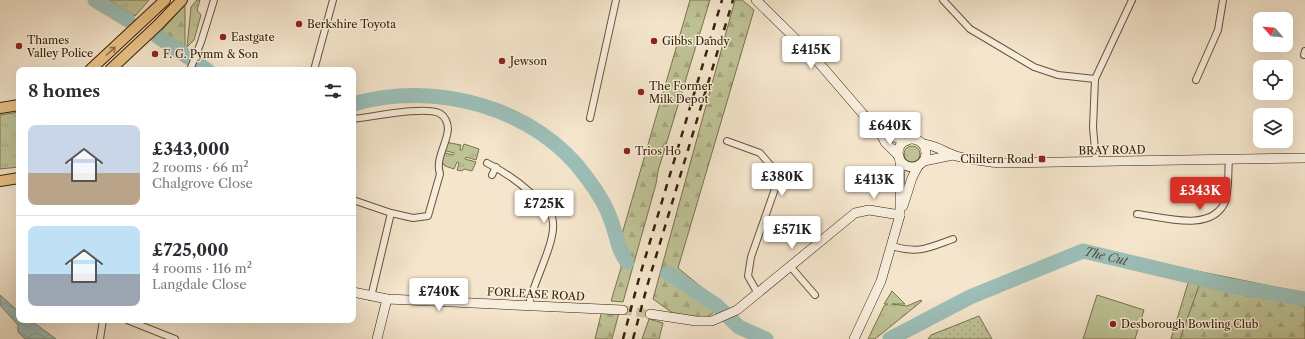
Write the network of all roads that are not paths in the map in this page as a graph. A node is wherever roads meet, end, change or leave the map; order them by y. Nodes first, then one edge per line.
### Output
1 (165, 0) edge
2 (182, 0) edge
3 (214, 0) edge
4 (333, 0) edge
5 (616, 0) edge
6 (756, 0) edge
7 (1125, 0) edge
8 (1223, 0) edge
9 (1132, 1) edge
10 (948, 2) edge
11 (204, 5) dead end
12 (211, 7) junction
13 (93, 67) edge
14 (113, 67) edge
15 (192, 67) edge
16 (315, 67) edge
17 (1095, 79) junction
18 (1196, 80) dead end
19 (16, 105) edge
20 (0, 108) edge
21 (590, 118) dead end
22 (356, 119) edge
23 (880, 132) junction
24 (727, 141) dead end
25 (906, 141) junction
26 (923, 144) junction
27 (953, 155) junction
28 (899, 158) junction
29 (1305, 158) edge
30 (1228, 159) junction
31 (1096, 162) junction
32 (487, 163) dead end
33 (921, 163) junction
34 (496, 167) junction
35 (492, 175) dead end
36 (16, 178) edge
37 (0, 181) edge
38 (356, 201) edge
39 (391, 213) junction
40 (1137, 214) dead end
41 (900, 215) junction
42 (952, 239) dead end
43 (892, 246) junction
44 (790, 266) junction
45 (757, 292) junction
46 (356, 293) edge
47 (815, 295) dead end
48 (371, 297) junction
49 (387, 299) junction
50 (529, 305) junction
51 (623, 310) tunnel mouth
52 (650, 314) tunnel mouth
53 (103, 323) edge
54 (135, 323) edge
55 (100, 339) edge
56 (175, 339) edge
57 (377, 339) edge
58 (854, 339) edge

13 -> 1 main road
2 - 14 main road
3 - 12 street
4 - 16 street
5 - 21 street
6 - 23 street
7 - 9 street
8 - 18 street
9 - 17 street
10 - 17 street
11 - 12 street
12 - 15 street
17 - 31 street
19 - 20 main road
22 - 39 street
23 - 25 street
23 - 28 street
24 - 45 street
25 - 26 street
25 - 28 street
26 - 27 street, BRAY ROAD
26 - 33 street
27 - 31 street, BRAY ROAD
27 - 33 street
28 - 33 street
28 - 41 street
29 - 30 street, BRAY ROAD
30 - 31 street, BRAY ROAD
30 - 40 street
32 - 34 street
33 - 41 street
34 - 35 street
34 - 50 street
36 - 37 main road
38 - 39 street
39 - 48 street
41 - 43 street
41 - 44 street
42 - 43 street
43 - 58 street
44 - 45 street
44 - 47 street
45 - 52 street
46 - 48 street, FORLEASE ROAD
48 - 49 street, FORLEASE ROAD
49 - 50 street, FORLEASE ROAD
49 - 57 street
50 - 51 street, FORLEASE ROAD
53 - 55 street
54 - 56 street

